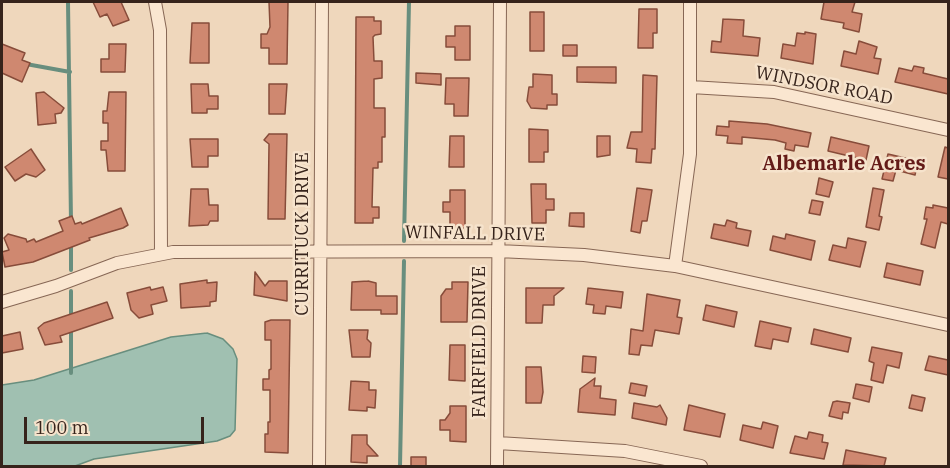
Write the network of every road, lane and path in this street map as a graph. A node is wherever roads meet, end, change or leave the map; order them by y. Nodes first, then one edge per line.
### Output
1 (155, 2) edge
2 (322, 2) edge
3 (500, 2) edge
4 (690, 2) edge
5 (691, 87) junction
6 (948, 130) edge
7 (320, 250) junction
8 (498, 251) junction
9 (160, 254) junction
10 (675, 266) junction
11 (2, 302) edge
12 (948, 326) edge
13 (498, 443) junction
14 (320, 466) edge
15 (497, 466) edge
16 (701, 466) edge

1 - 9 street
2 - 7 street, CURRITUCK DRIVE
3 - 8 street, FAIRFIELD DRIVE
4 - 5 street
5 - 6 street, WINDSOR ROAD
5 - 10 street
7 - 8 street, WINFALL DRIVE
7 - 9 street, WINFALL DRIVE
7 - 14 street, CURRITUCK DRIVE
8 - 10 street, WINFALL DRIVE
8 - 13 street, FAIRFIELD DRIVE
9 - 11 street, WINFALL DRIVE
10 - 12 street, WINFALL DRIVE
13 - 15 street, FAIRFIELD DRIVE
13 - 16 street

